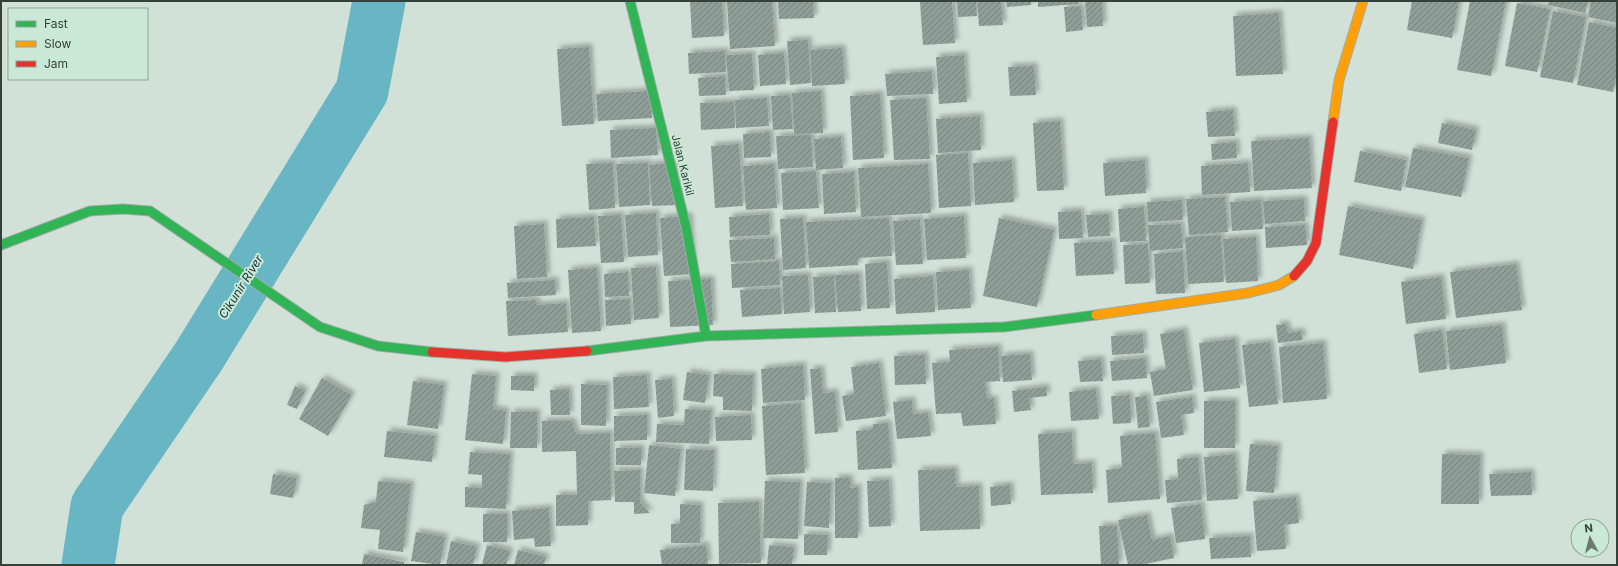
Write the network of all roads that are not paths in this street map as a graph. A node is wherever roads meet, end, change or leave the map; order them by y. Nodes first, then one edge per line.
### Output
1 (630, 1) edge
2 (1363, 1) edge
3 (1, 245) edge
4 (706, 336) junction

1 - 4 street, Jalan Karikil
2 - 4 street
3 - 4 street

